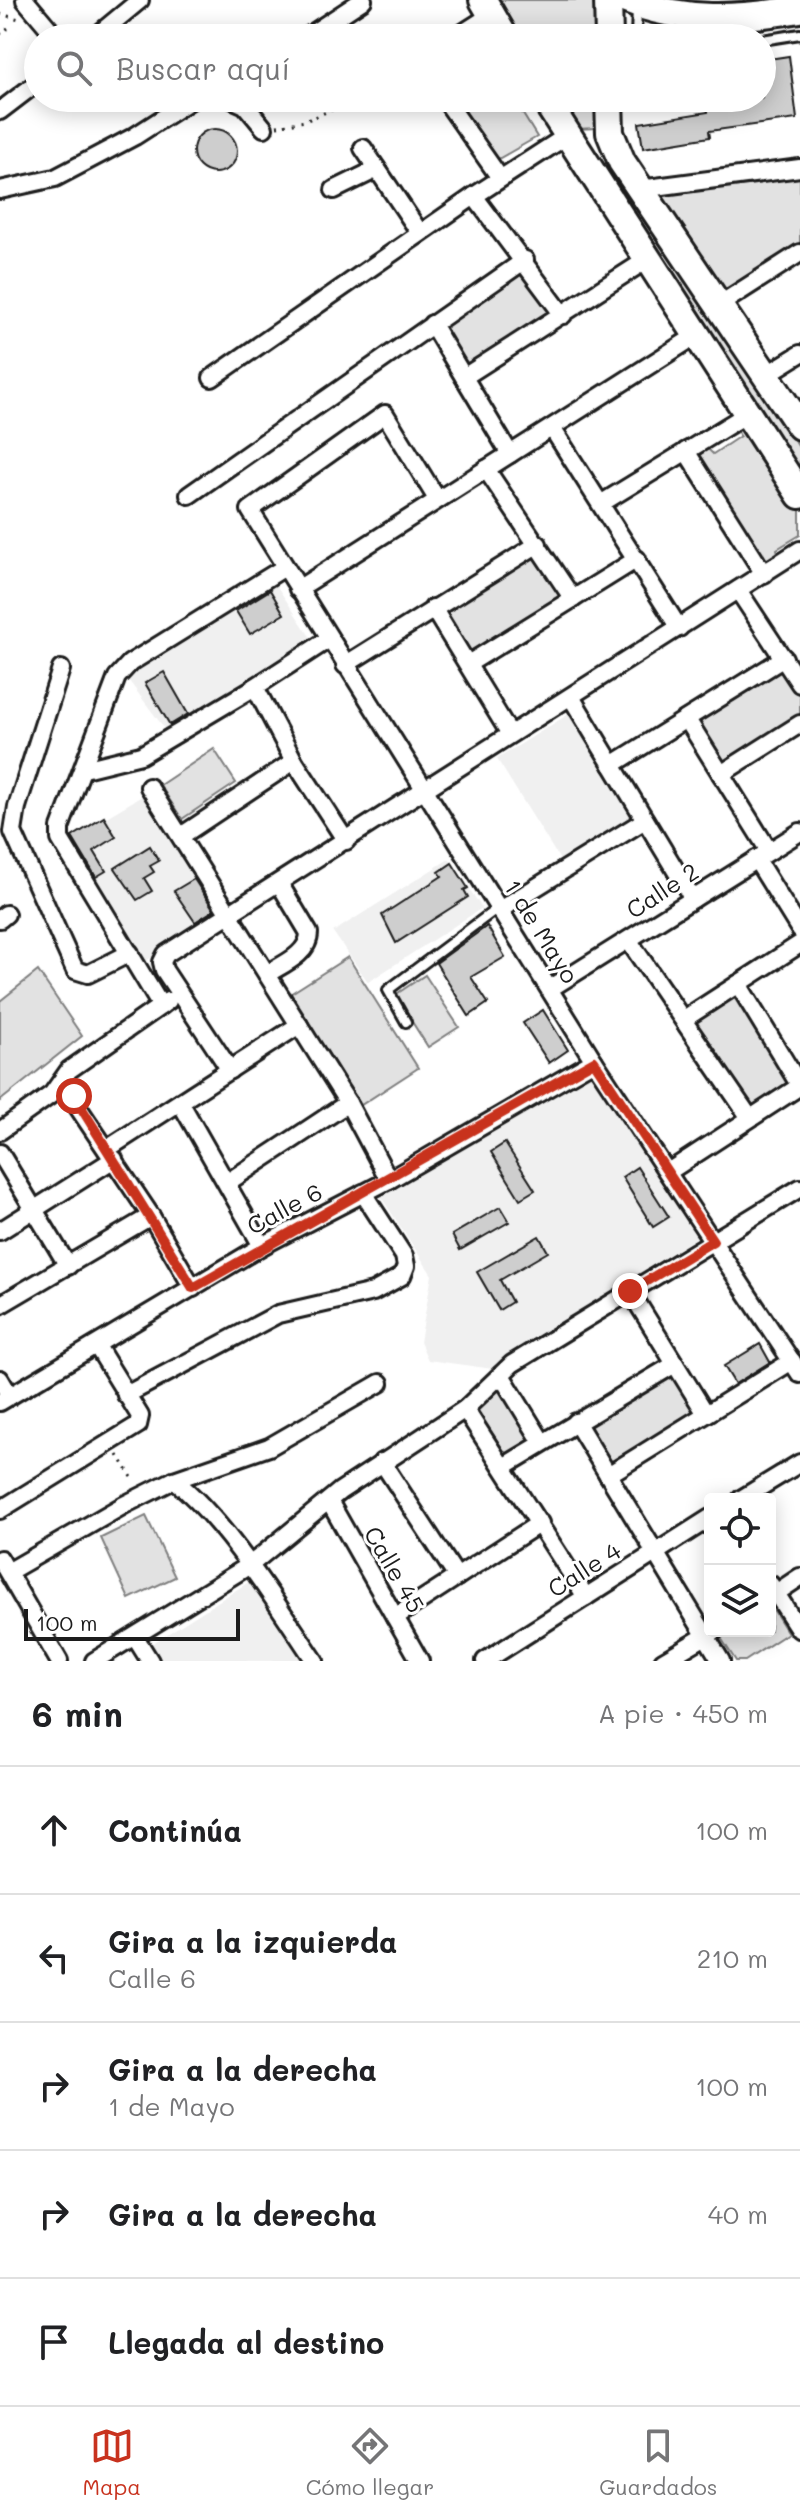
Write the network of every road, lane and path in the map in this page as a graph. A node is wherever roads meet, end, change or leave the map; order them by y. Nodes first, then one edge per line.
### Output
1 (25, 0) edge
2 (140, 0) edge
3 (363, 0) edge
4 (608, 0) edge
5 (631, 2) edge
6 (487, 8) edge
7 (0, 14) edge
8 (793, 14) edge
9 (29, 22) dead end
10 (45, 24) edge
11 (111, 24) edge
12 (327, 24) edge
13 (470, 24) edge
14 (609, 24) edge
15 (634, 24) edge
16 (8, 28) dead end
17 (776, 28) edge
18 (0, 34) edge
19 (24, 93) edge
20 (0, 111) edge
21 (172, 112) edge
22 (251, 112) edge
23 (327, 112) edge
24 (454, 112) edge
25 (553, 112) edge
26 (609, 112) edge
27 (264, 128) joint
28 (610, 133) junction
29 (568, 135) junction
30 (363, 148) dead end
31 (800, 168) edge
32 (377, 169) junction
33 (500, 178) junction
34 (635, 182) junction
35 (0, 190) edge
36 (334, 190) dead end
37 (604, 190) junction
38 (474, 196) junction
39 (420, 233) junction
40 (800, 253) edge
41 (648, 259) junction
42 (525, 260) junction
43 (719, 305) junction
44 (563, 315) junction
45 (432, 324) junction
46 (697, 335) junction
47 (800, 354) edge
48 (766, 375) junction
49 (464, 377) junction
50 (212, 378) dead end
51 (747, 414) junction
52 (800, 426) edge
53 (552, 428) junction
54 (686, 451) junction
55 (510, 454) junction
56 (486, 469) junction
57 (189, 495) dead end
58 (800, 495) edge
59 (437, 499) junction
60 (602, 503) junction
61 (538, 544) junction
62 (800, 550) edge
63 (637, 559) junction
64 (285, 567) junction
65 (764, 574) junction
66 (298, 589) junction
67 (738, 590) junction
68 (573, 599) junction
69 (433, 608) junction
70 (679, 628) junction
71 (329, 639) junction
72 (784, 658) junction
73 (468, 664) junction
74 (345, 665) junction
75 (61, 669) dead end
76 (800, 684) edge
77 (255, 687) junction
78 (571, 697) junction
79 (688, 721) junction
80 (800, 724) edge
81 (510, 734) junction
82 (294, 761) junction
83 (612, 765) junction
84 (84, 769) junction
85 (721, 774) junction
86 (149, 787) dead end
87 (423, 791) junction
88 (645, 820) junction
89 (800, 832) edge
90 (181, 836) junction
91 (346, 841) junction
92 (763, 855) junction
93 (279, 883) junction
94 (693, 899) junction
95 (500, 908) junction
96 (230, 914) junction
97 (800, 932) edge
98 (629, 941) junction
99 (130, 953) junction
100 (267, 974) junction
101 (738, 984) junction
102 (551, 988) junction
103 (179, 993) junction
104 (161, 1006) junction
105 (684, 1019) junction
106 (406, 1022) dead end
107 (299, 1025) junction
108 (594, 1061) junction
109 (230, 1070) junction
110 (61, 1082) junction
111 (180, 1102) junction
112 (348, 1103) junction
113 (750, 1118) junction
114 (0, 1131) edge
115 (0, 1153) edge
116 (111, 1154) junction
117 (668, 1172) junction
118 (389, 1180) junction
119 (228, 1182) junction
120 (363, 1193) junction
121 (797, 1195) edge
122 (36, 1209) junction
123 (151, 1216) junction
124 (0, 1231) edge
125 (713, 1241) junction
126 (262, 1246) junction
127 (68, 1266) junction
128 (193, 1288) junction
129 (630, 1291) junction
130 (0, 1305) edge
131 (97, 1346) junction
132 (675, 1364) junction
133 (796, 1367) edge
134 (501, 1375) junction
135 (0, 1379) edge
136 (380, 1383) dead end
137 (126, 1395) junction
138 (5, 1399) edge
139 (465, 1409) junction
140 (706, 1414) junction
141 (576, 1422) junction
142 (542, 1442) junction
143 (110, 1444) junction
144 (382, 1462) junction
145 (800, 1463) edge
146 (503, 1467) junction
147 (608, 1475) junction
148 (174, 1480) junction
149 (751, 1493) edge
150 (144, 1495) junction
151 (329, 1501) junction
152 (0, 1510) edge
153 (704, 1522) edge
154 (540, 1523) junction
155 (656, 1553) junction
156 (250, 1565) junction
157 (4, 1566) edge
158 (457, 1577) junction
159 (800, 1577) edge
160 (776, 1589) edge
161 (586, 1597) junction
162 (776, 1597) edge
163 (395, 1617) junction
164 (704, 1624) edge
165 (799, 1629) edge
166 (135, 1637) junction
167 (704, 1637) edge
168 (712, 1637) edge
169 (486, 1660) edge
170 (59, 1661) edge
171 (94, 1661) edge
172 (150, 1661) edge
173 (315, 1661) edge
174 (419, 1661) edge
175 (663, 1661) edge
176 (721, 1661) edge

1 - 10 street
2 - 11 street
3 - 12 street
4 - 14 main road
5 - 8 main road
5 - 15 lane
6 - 13 street
7 - 9 path
8 - 17 lane
16 - 18 path
19 - 20 street
21 - 35 street
22 - 27 street
23 - 27 path
24 - 33 street
25 - 29 main road
26 - 28 main road
28 - 29 main road
28 - 34 main road
29 - 33 street
29 - 37 main road
30 - 32 street
31 - 34 street
32 - 36 street
32 - 39 street
33 - 38 street
34 - 37 main road
34 - 43 main road
37 - 41 main road
38 - 39 street
38 - 42 street
39 - 50 street
40 - 43 street
41 - 44 street
41 - 46 main road
42 - 44 street
42 - 45 street
43 - 48 main road
44 - 49 street
45 - 49 street
45 - 57 street
46 - 51 main road
46 - 53 street
47 - 48 street
48 - 52 main road
49 - 55 street
51 - 54 street
51 - 58 main road
53 - 55 street
53 - 60 street
54 - 60 street
54 - 65 street
55 - 56 street
56 - 59 street
56 - 61 street
59 - 64 street, 1 de Mayo
59 - 66 street
60 - 63 street
61 - 68 street
61 - 69 street
62 - 65 street
63 - 68 street
63 - 70 street
64 - 66 street, 1 de Mayo
64 - 84 street
65 - 67 street
66 - 71 street, 1 de Mayo
67 - 70 street
67 - 72 street
68 - 73 street
69 - 73 street
69 - 74 street
70 - 78 street
71 - 74 street, 1 de Mayo
71 - 77 street
72 - 76 street
72 - 79 street
73 - 81 street
74 - 87 street, 1 de Mayo
75 - 99 street
77 - 82 street
77 - 84 street
78 - 81 street
78 - 83 street
79 - 83 street
79 - 85 street
80 - 85 street
81 - 87 street
82 - 90 street
82 - 91 street
83 - 88 street
84 - 99 street
85 - 92 street
86 - 90 street
87 - 91 street
87 - 95 street, 1 de Mayo
88 - 94 street
88 - 95 street
89 - 92 street, Calle 2
90 - 96 street
91 - 93 street
92 - 94 street, Calle 2
92 - 97 street
93 - 96 street
93 - 100 street
94 - 98 street, Calle 2
95 - 102 street, 1 de Mayo
95 - 106 lane
96 - 100 street
96 - 103 street
97 - 101 street
98 - 102 street, Calle 2
98 - 105 street
99 - 104 street
100 - 107 street
101 - 105 street
101 - 113 street
102 - 108 street, 1 de Mayo
103 - 104 street
103 - 109 street
104 - 110 street
105 - 113 street
107 - 109 street
107 - 112 street
108 - 117 street, 1 de Mayo
108 - 118 street, Calle 6
109 - 111 street
110 - 114 street
110 - 116 street
111 - 116 street
111 - 119 street
112 - 118 street
112 - 119 street
113 - 117 street
115 - 122 street
116 - 122 street
116 - 123 street
117 - 125 street, 1 de Mayo
118 - 120 street, Calle 6
119 - 126 street
120 - 126 street, Calle 6
120 - 137 street
121 - 125 street
122 - 124 street
122 - 127 street
123 - 127 street
123 - 128 street
125 - 129 street
125 - 133 street, 1 de Mayo
126 - 128 street, Calle 6
127 - 130 street
128 - 131 street, Calle 6
129 - 132 street
129 - 134 street
131 - 137 street
131 - 138 street, Calle 6
132 - 140 street
132 - 141 street
133 - 140 street
134 - 139 street
134 - 142 street
135 - 138 street
136 - 148 street
137 - 143 street
139 - 144 street
139 - 146 street
140 - 147 street
141 - 142 street
141 - 147 street
142 - 146 street
143 - 150 path
143 - 152 street
144 - 151 street
144 - 158 street
145 - 149 street
146 - 154 street
147 - 155 street
148 - 150 street
148 - 156 street
150 - 157 street
151 - 156 street
151 - 163 street, Calle 45
153 - 155 street, Calle 4
154 - 158 street
154 - 161 street
155 - 161 street, Calle 4
155 - 164 street
156 - 166 street
156 - 173 street
157 - 170 street
158 - 163 street
159 - 160 street
161 - 169 street, Calle 4
162 - 165 street
163 - 174 street, Calle 45
166 - 171 street
166 - 172 street
167 - 175 street
168 - 176 street

